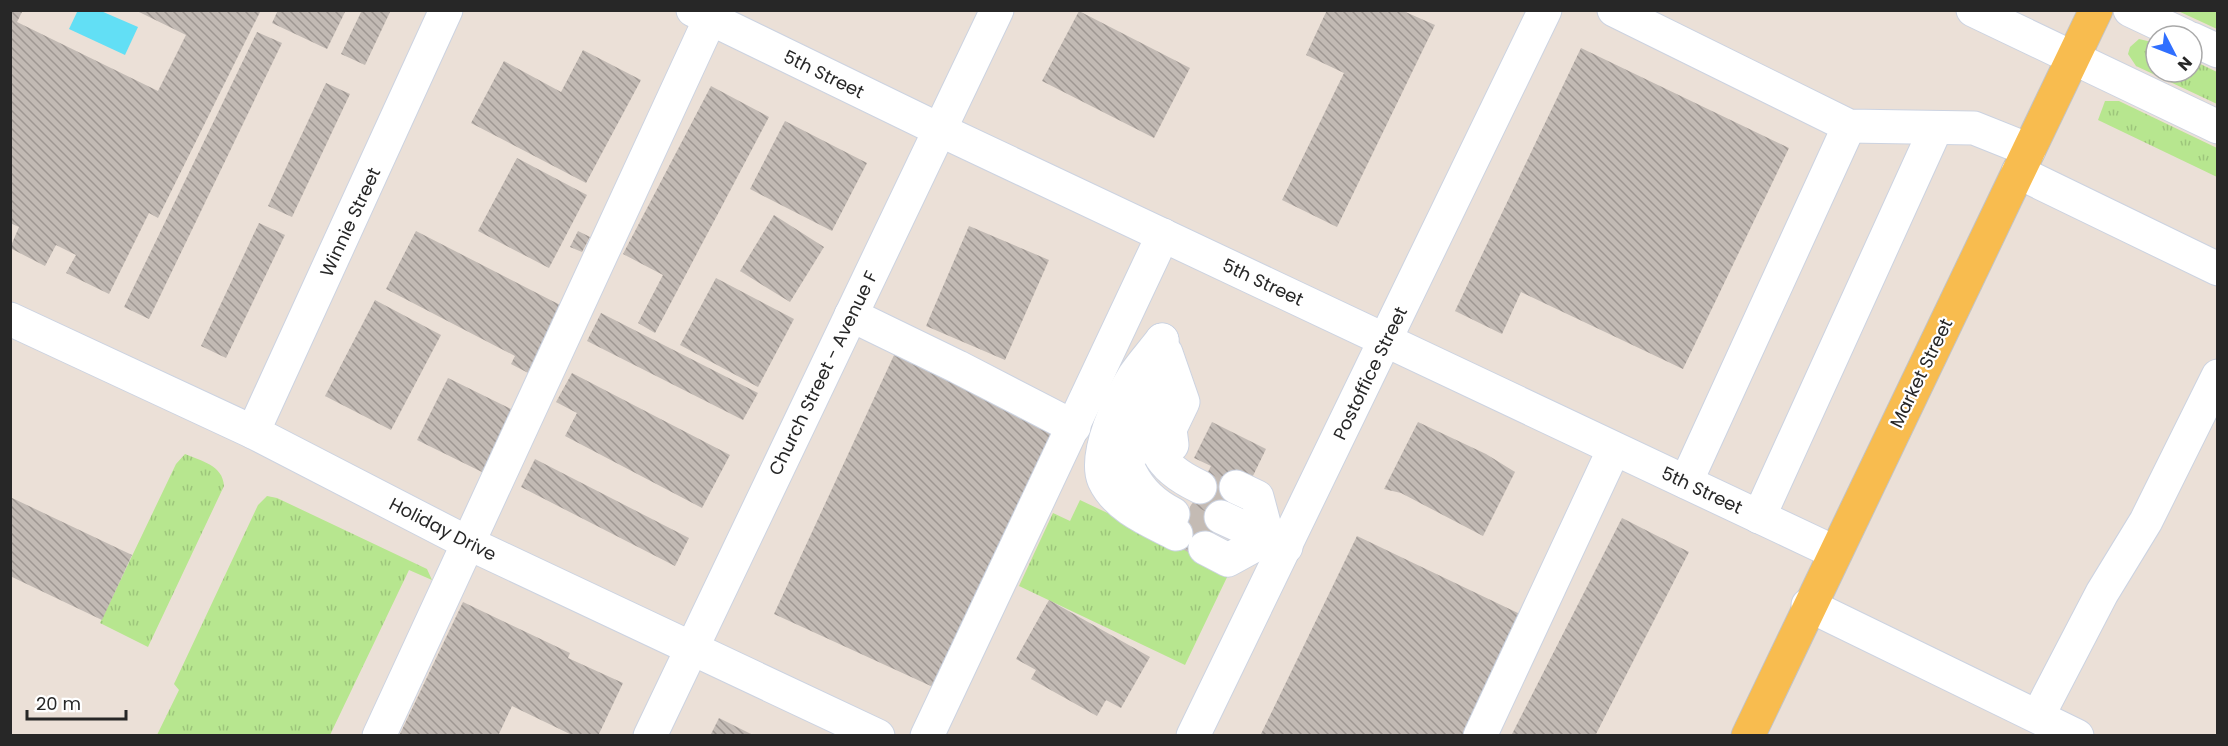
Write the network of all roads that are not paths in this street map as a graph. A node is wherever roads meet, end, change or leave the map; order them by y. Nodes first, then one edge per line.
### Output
1 (446, 10) edge
2 (997, 10) edge
3 (1545, 10) edge
4 (1614, 10) edge
5 (1973, 10) edge
6 (2096, 10) edge
7 (2130, 10) edge
8 (701, 15) edge
9 (2160, 24) edge
10 (2074, 58) junction
11 (1849, 126) junction
12 (2217, 127) edge
13 (1936, 128) junction
14 (939, 130) junction
15 (2024, 161) junction
16 (1163, 235) junction
17 (2217, 269) edge
18 (851, 315) junction
19 (10, 319) edge
20 (1387, 339) junction
21 (2217, 376) edge
22 (1074, 426) junction
23 (253, 432) junction
24 (1614, 448) junction
25 (1686, 482) junction
26 (1206, 510) junction
27 (1760, 517) junction
28 (468, 543) junction
29 (1277, 543) junction
30 (1834, 552) junction
31 (1808, 605) junction
32 (692, 648) junction
33 (2038, 716) junction
34 (379, 735) edge
35 (650, 735) edge
36 (878, 735) edge
37 (927, 735) edge
38 (1193, 735) edge
39 (1480, 735) edge
40 (1748, 735) edge
41 (2077, 735) edge

1 - 23 street, Winnie Street
2 - 14 street, Church Street - Avenue F
3 - 20 street, Postoffice Street
4 - 11 street
5 - 10 street
6 - 10 main road, Market Street
7 - 9 street
8 - 14 street, 5th Street
8 - 28 street
10 - 12 street
10 - 15 main road, Market Street
11 - 13 street
11 - 25 street
13 - 15 street
13 - 27 street
14 - 16 street, 5th Street
14 - 18 street, Church Street - Avenue F
15 - 17 street
15 - 30 main road, Market Street
16 - 20 street, 5th Street
16 - 22 street
18 - 22 street
18 - 32 street, Church Street - Avenue F
19 - 23 street, Holiday Drive
20 - 24 street, 5th Street
20 - 29 street, Postoffice Street
21 - 33 street
22 - 37 street
23 - 28 street, Holiday Drive
24 - 25 street, 5th Street
24 - 39 street
25 - 27 street, 5th Street
26 - 26 street
26 - 29 street
26 - 29 street
27 - 30 street, 5th Street
28 - 32 street, Holiday Drive
28 - 34 street
29 - 38 street, Postoffice Street
30 - 31 main road, Market Street
31 - 33 street
31 - 40 main road, Market Street
32 - 35 street, Church Street - Avenue F
32 - 36 street, Holiday Drive
33 - 41 street

